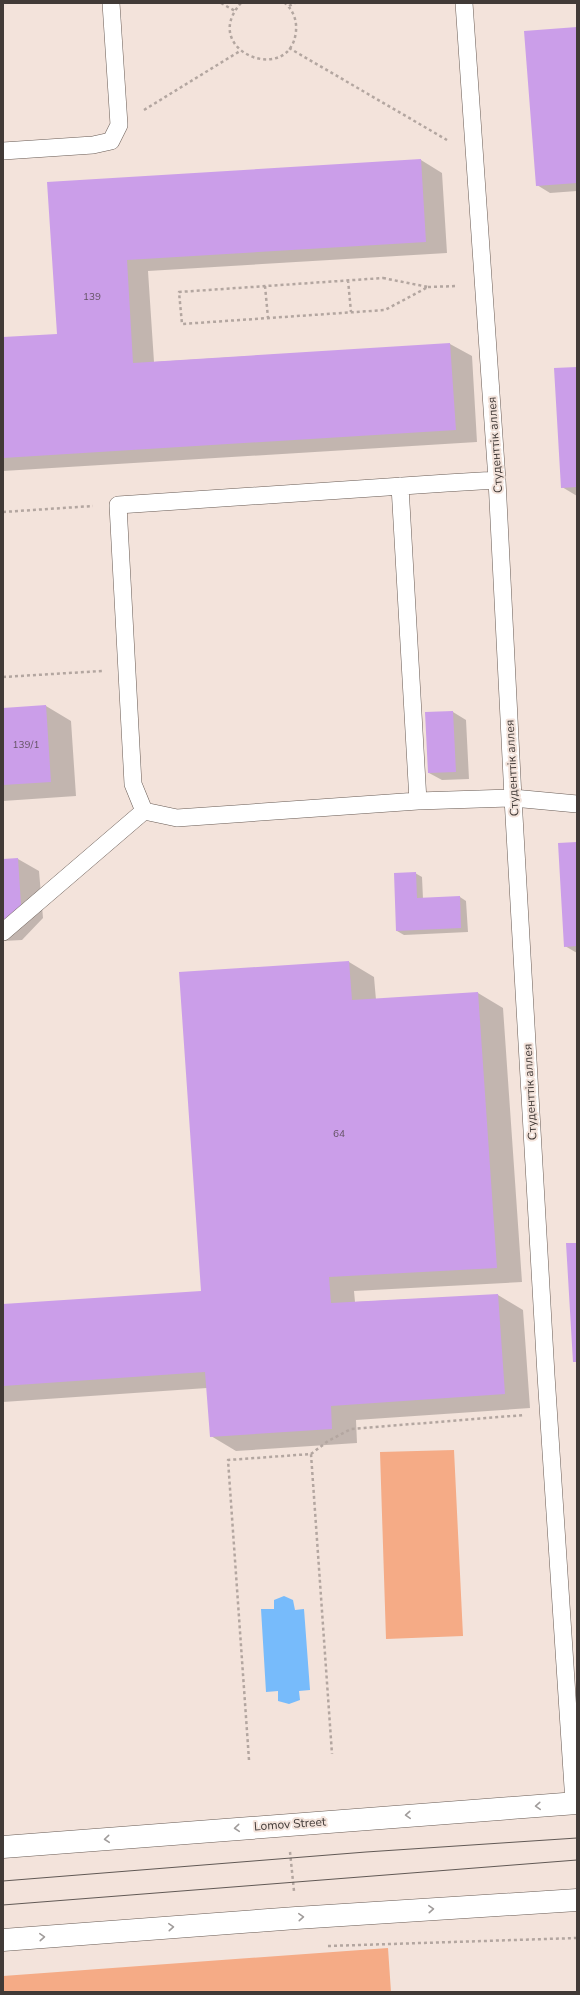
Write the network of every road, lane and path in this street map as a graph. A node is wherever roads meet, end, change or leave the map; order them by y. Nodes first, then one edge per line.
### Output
1 (111, 3) edge
2 (221, 3) edge
3 (241, 3) edge
4 (285, 3) edge
5 (295, 3) edge
6 (464, 3) edge
7 (288, 6) junction
8 (235, 11) junction
9 (289, 48) junction
10 (240, 51) junction
11 (119, 125) junction
12 (3, 151) edge
13 (476, 160) junction
14 (348, 280) junction
15 (265, 286) junction
16 (351, 312) junction
17 (268, 318) junction
18 (497, 480) junction
19 (400, 486) junction
20 (118, 505) junction
21 (3, 512) edge
22 (127, 670) junction
23 (3, 677) edge
24 (513, 798) junction
25 (418, 801) junction
26 (577, 804) edge
27 (144, 811) junction
28 (3, 932) edge
29 (549, 1414) junction
30 (311, 1454) junction
31 (332, 1754) dead end
32 (249, 1760) dead end
33 (576, 1803) edge
34 (3, 1847) edge
35 (290, 1848) dead end
36 (294, 1892) dead end
37 (577, 1900) edge
38 (577, 1938) edge
39 (3, 1940) edge
40 (323, 1946) dead end

1 - 11 lane
2 - 8 path
3 - 8 path
4 - 7 path
5 - 7 path
6 - 13 lane, Студенттік аллея
7 - 9 path
8 - 10 path
9 - 10 path
9 - 13 path
10 - 11 path
11 - 12 lane
13 - 18 lane, Студенттік аллея
14 - 15 path
14 - 16 path
14 - 16 path
15 - 17 path
15 - 17 path
16 - 17 path
18 - 19 lane
18 - 24 lane, Студенттік аллея
19 - 20 lane
19 - 25 lane
20 - 21 path
20 - 22 lane
22 - 23 path
22 - 27 lane
24 - 25 lane
24 - 26 lane
24 - 29 lane, Студенттік аллея
25 - 27 lane
27 - 28 lane
29 - 30 path
29 - 33 lane, Студенттік аллея
30 - 31 path
30 - 32 path
33 -> 34 main road, Lomov Street
35 - 36 path
39 -> 37 main road
38 - 40 path

